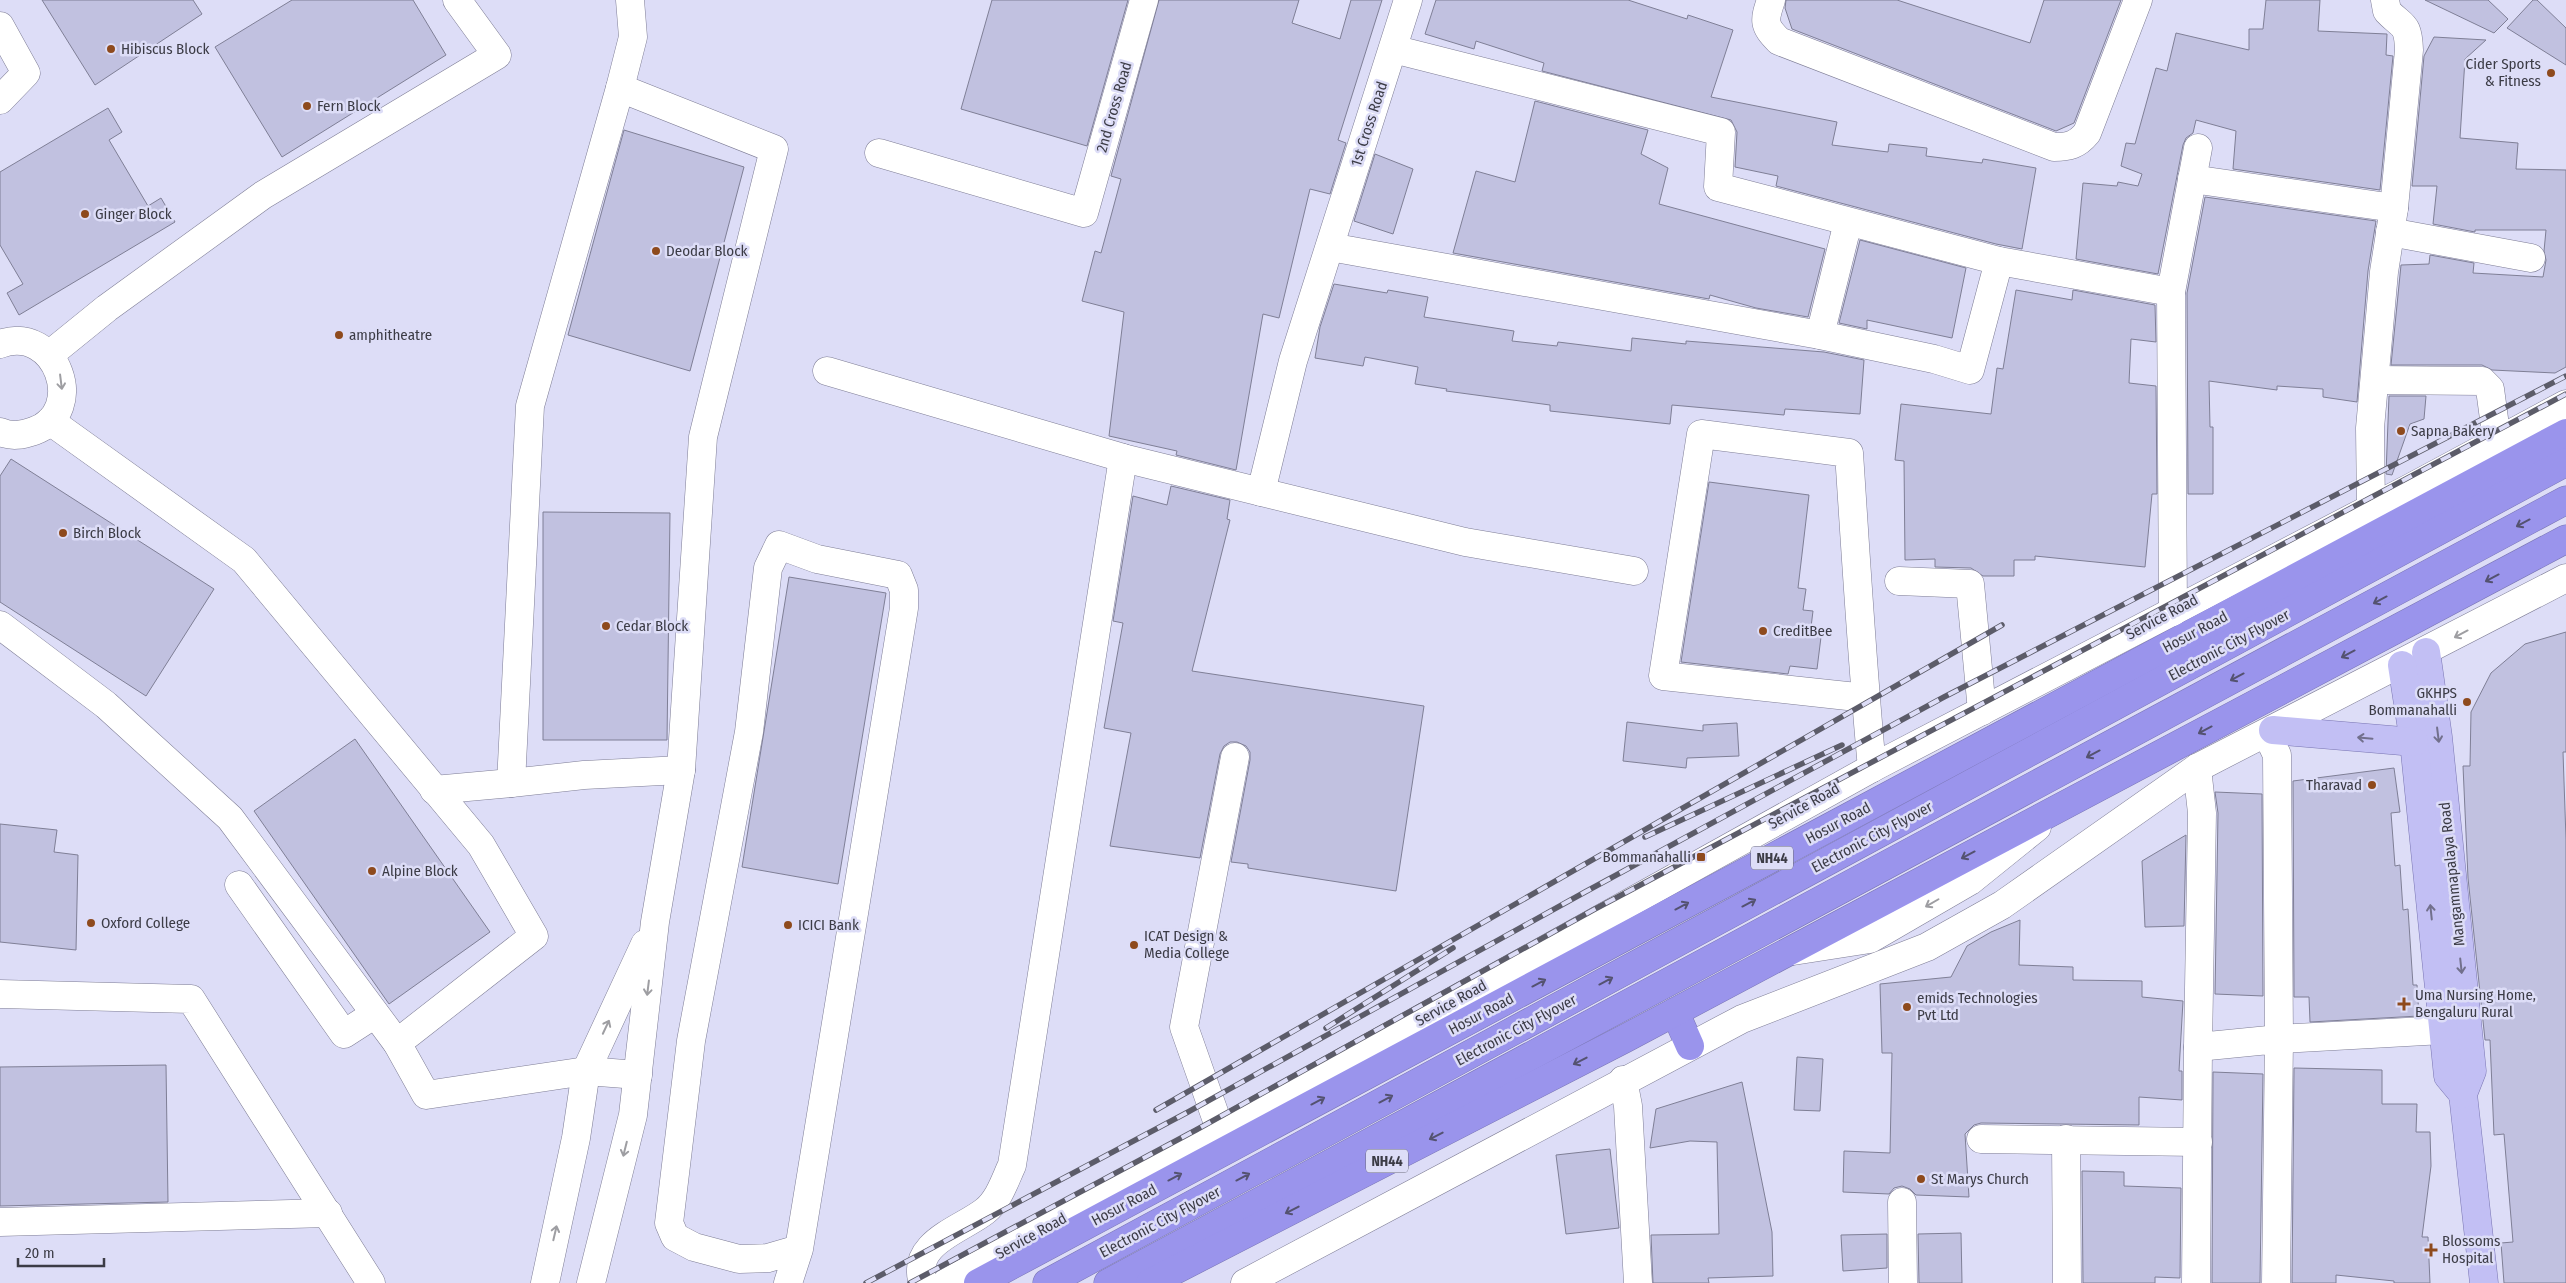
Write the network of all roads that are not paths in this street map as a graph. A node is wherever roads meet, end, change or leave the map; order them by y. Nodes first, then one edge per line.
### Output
1 (457, 0) edge
2 (630, 0) edge
3 (1144, 0) edge
4 (1408, 0) edge
5 (1771, 0) edge
6 (2138, 0) edge
7 (2385, 0) edge
8 (0, 26) edge
9 (1393, 50) junction
10 (620, 88) junction
11 (0, 100) edge
12 (2198, 148) dead end
13 (879, 153) dead end
14 (2192, 179) junction
15 (2392, 220) junction
16 (1848, 222) junction
17 (1330, 247) junction
18 (2531, 258) dead end
19 (1999, 261) junction
20 (2171, 292) junction
21 (1820, 335) junction
22 (0, 344) edge
23 (50, 355) junction
24 (827, 371) dead end
25 (2375, 380) junction
26 (2566, 404) edge
27 (50, 421) junction
28 (0, 432) edge
29 (2566, 433) edge
30 (2497, 441) junction
31 (1123, 458) junction
32 (2566, 462) edge
33 (1261, 492) junction
34 (2566, 500) edge
35 (2371, 508) junction
36 (2566, 539) edge
37 (1634, 572) dead end
38 (2566, 578) edge
39 (1899, 581) dead end
40 (2173, 612) junction
41 (0, 625) edge
42 (2426, 652) junction
43 (2402, 664) junction
44 (1866, 698) junction
45 (1982, 711) junction
46 (2270, 732) junction
47 (2414, 742) junction
48 (1235, 756) dead end
49 (1872, 768) junction
50 (2197, 768) junction
51 (681, 770) junction
52 (511, 782) junction
53 (434, 790) junction
54 (239, 885) dead end
55 (655, 922) junction
56 (0, 994) edge
57 (1675, 1012) junction
58 (375, 1014) junction
59 (2443, 1030) junction
60 (2279, 1039) junction
61 (397, 1043) junction
62 (1690, 1046) junction
63 (2198, 1048) junction
64 (586, 1071) junction
65 (638, 1075) junction
66 (1623, 1080) junction
67 (2463, 1094) junction
68 (1221, 1132) junction
69 (1981, 1139) dead end
70 (2066, 1139) junction
71 (2198, 1142) junction
72 (1902, 1202) dead end
73 (328, 1213) junction
74 (0, 1222) edge
75 (799, 1249) junction
76 (544, 1282) edge
77 (371, 1283) edge
78 (591, 1283) edge
79 (788, 1283) edge
80 (924, 1283) edge
81 (946, 1283) edge
82 (978, 1283) edge
83 (1047, 1283) edge
84 (1108, 1283) edge
85 (1150, 1283) edge
86 (1245, 1283) edge
87 (1638, 1283) edge
88 (1903, 1283) edge
89 (2067, 1283) edge
90 (2196, 1283) edge
91 (2276, 1283) edge
92 (2484, 1283) edge

1 - 23 street
2 - 10 street
3 - 13 street, 2nd Cross Road
4 - 9 street, 1st Cross Road
5 - 6 street
7 - 15 street
8 - 11 street
9 - 16 street
9 - 17 street, 1st Cross Road
10 - 51 street
10 - 52 street
12 - 14 street
14 - 15 street
14 - 20 street
15 - 18 street
15 - 25 street
16 - 19 street
16 - 21 street
17 - 21 street
17 - 33 street, 1st Cross Road
19 - 20 street
19 - 21 street
20 - 40 street
22 - 23 street
23 -> 27 street
24 - 31 street
25 - 30 street
25 - 35 street
26 - 30 street, Service Road
27 - 28 street
27 - 53 street
82 -> 29 highway, Hosur Road / NH44
30 - 35 street, Service Road
31 - 33 street
31 - 80 street
83 -> 32 highway, Electronic City Flyover
33 - 37 street
34 -> 84 highway, Electronic City Flyover
35 - 40 street, Service Road
36 -> 57 highway, NH44
38 -> 42 street
39 - 45 street
40 - 45 street, Service Road
41 - 58 street
42 - 43 street
42 -> 67 main road, Mangammapalaya Road
43 - 46 street
43 - 47 main road, Mangammapalaya Road
44 - 44 street
44 - 49 street
45 - 49 street, Service Road
47 -> 46 main road
46 - 50 street
46 - 60 street
59 -> 47 main road, Mangammapalaya Road
48 - 68 street
49 - 68 street, Service Road
50 - 62 street
50 - 63 street
51 - 52 street
51 - 55 street
52 - 53 street
53 - 61 street
54 - 58 street
64 -> 55 street
55 -> 65 street
56 - 73 street
57 - 62 highway
57 -> 85 highway, NH44
58 - 61 street
59 - 60 street
59 - 67 main road, Mangammapalaya Road
60 - 63 street
60 - 91 street
61 - 64 street
62 - 66 street
63 - 71 street
64 - 65 street
76 -> 64 street
65 -> 78 street
66 - 86 street
66 - 87 street
67 - 92 main road, Mangammapalaya Road
68 - 81 street, Service Road
69 - 70 street
70 - 71 street
70 - 89 street
71 - 90 street
72 - 88 street
73 - 74 street
73 - 77 street
75 - 75 street
75 - 79 street

